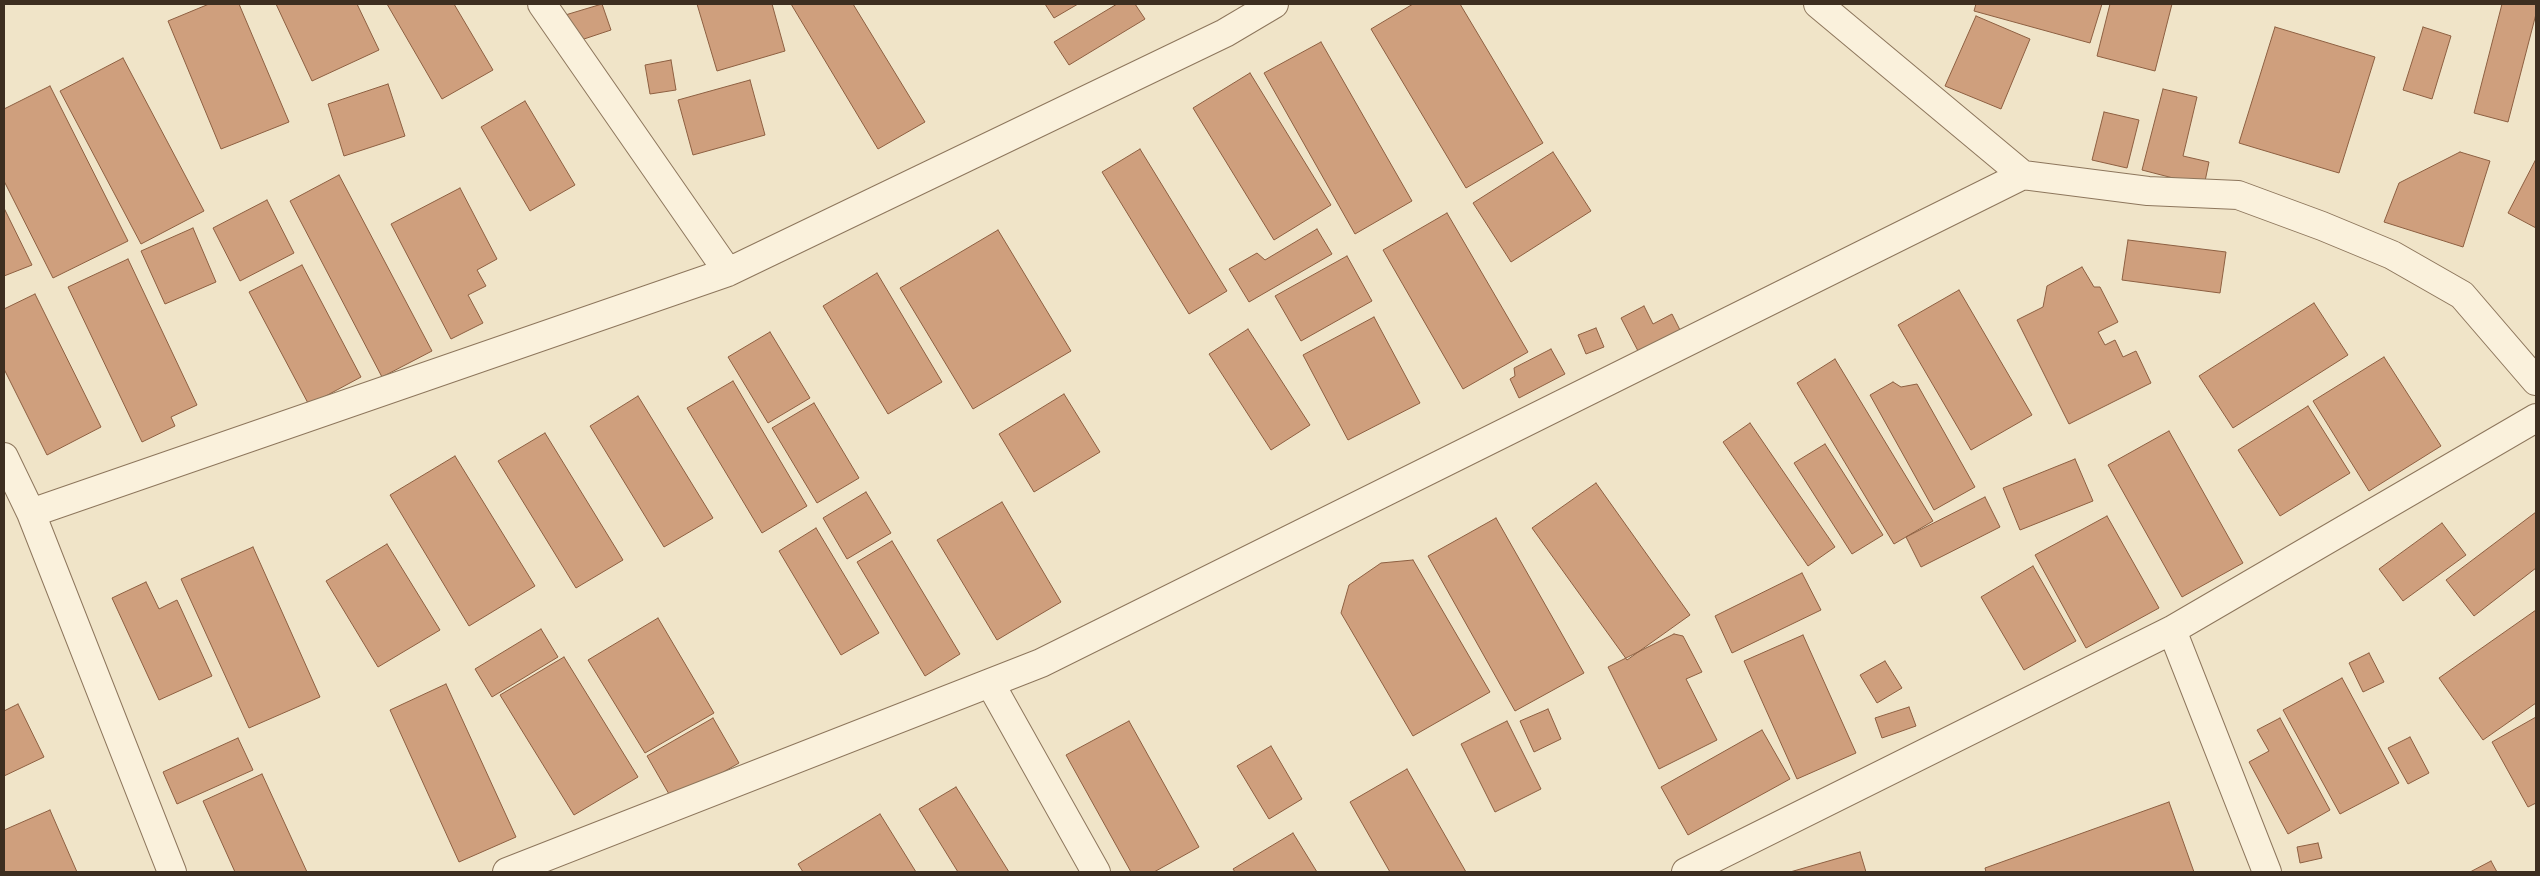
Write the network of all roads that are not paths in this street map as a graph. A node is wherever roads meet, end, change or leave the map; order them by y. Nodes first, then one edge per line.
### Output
1 (542, 4) edge
2 (1274, 4) edge
3 (1818, 4) edge
4 (2023, 176) junction
5 (728, 272) junction
6 (2536, 381) edge
7 (2536, 418) edge
8 (4, 457) edge
9 (31, 513) junction
10 (2172, 630) junction
11 (990, 683) junction
12 (1691, 871) edge
13 (172, 872) edge
14 (507, 872) edge
15 (1096, 872) edge
16 (2267, 872) edge

1 - 5 street
2 - 5 street
3 - 4 street
4 - 6 street
4 - 11 street
5 - 9 street
7 - 10 street
8 - 9 street
9 - 13 street
10 - 12 street
10 - 16 street
11 - 14 street
11 - 15 street

